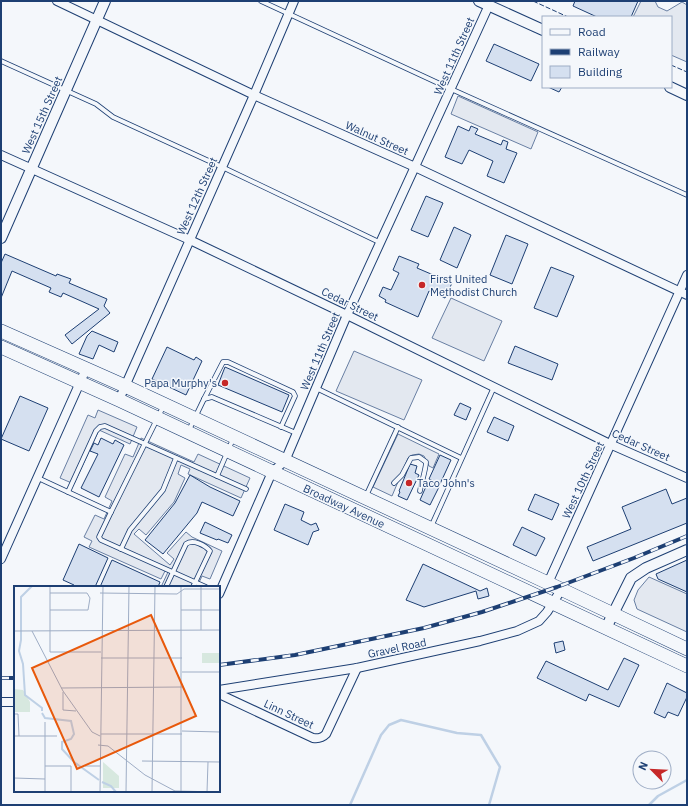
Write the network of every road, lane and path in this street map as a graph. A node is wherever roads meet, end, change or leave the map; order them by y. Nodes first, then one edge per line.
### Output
1 (57, 1) edge
2 (106, 1) edge
3 (261, 1) edge
4 (294, 1) edge
5 (484, 3) edge
6 (288, 13) junction
7 (97, 20) junction
8 (542, 30) edge
9 (1, 61) edge
10 (672, 88) edge
11 (66, 90) junction
12 (451, 90) junction
13 (254, 95) junction
14 (687, 95) edge
15 (1, 155) edge
16 (222, 167) junction
17 (415, 167) junction
18 (31, 169) junction
19 (687, 195) edge
20 (1, 238) edge
21 (190, 240) junction
22 (381, 243) junction
23 (687, 276) edge
24 (683, 293) edge
25 (348, 315) junction
26 (1, 331) edge
27 (1, 347) edge
28 (86, 370) junction
29 (80, 382) junction
30 (125, 386) junction
31 (494, 387) junction
32 (316, 388) junction
33 (204, 399) junction
34 (119, 400) junction
35 (164, 404) junction
36 (157, 418) junction
37 (194, 419) junction
38 (282, 427) junction
39 (398, 427) junction
40 (188, 433) junction
41 (297, 434) junction
42 (234, 437) junction
43 (144, 445) junction
44 (612, 445) junction
45 (228, 451) junction
46 (176, 458) junction
47 (462, 458) junction
48 (285, 461) junction
49 (272, 472) junction
50 (217, 476) junction
51 (38, 478) junction
52 (687, 478) edge
53 (394, 483) dead end
54 (246, 489) dead end
55 (68, 492) junction
56 (420, 492) dead end
57 (365, 498) junction
58 (111, 512) junction
59 (430, 528) junction
60 (121, 549) junction
61 (687, 550) edge
62 (1, 560) edge
63 (173, 572) junction
64 (548, 583) junction
65 (194, 585) edge
66 (166, 586) edge
67 (561, 590) junction
68 (220, 591) edge
69 (552, 603) junction
70 (613, 614) junction
71 (606, 628) junction
72 (685, 646) edge
73 (687, 666) edge
74 (357, 668) junction
75 (220, 690) edge
76 (220, 694) edge
77 (1, 702) edge
78 (14, 702) edge

1 - 7 street, Walnut Street
2 - 7 street, West 15th Street
3 - 6 lane
4 - 6 street, West 12th Street
5 - 8 street
5 - 12 street, West 11th Street
6 - 12 lane
6 - 13 street, West 12th Street
7 - 11 street, West 15th Street
7 - 13 street, Walnut Street
9 - 11 lane
10 - 14 street
11 - 16 lane
11 - 18 street, West 15th Street
12 - 17 street, West 11th Street
12 - 19 lane
13 - 16 street, West 12th Street
13 - 17 street, Walnut Street
15 - 18 street, Cedar Street
16 - 21 street, West 12th Street
16 - 22 lane
17 - 22 street, West 11th Street
17 - 24 street, Walnut Street
18 - 20 street, West 15th Street
18 - 21 street, Cedar Street
21 - 25 street, Cedar Street
21 - 30 street, West 12th Street
22 - 25 street, West 11th Street
23 - 24 street, West 10th Street
24 - 44 street, West 10th Street
25 - 31 street, Cedar Street
25 - 32 street, West 11th Street
26 - 28 highway, Broadway Avenue
27 - 29 highway, Broadway Avenue
28 - 29 street
28 - 30 highway, Broadway Avenue
29 - 34 highway, Broadway Avenue
29 - 51 street
30 - 34 street, West 12th Street
30 - 35 highway, Broadway Avenue
31 - 44 street, Cedar Street
31 - 47 lane
32 - 39 lane
32 - 41 street, West 11th Street
33 - 37 lane
33 - 38 lane
33 - 38 lane
34 - 36 highway, Broadway Avenue
35 - 36 lane
35 - 37 highway, Broadway Avenue
36 - 40 highway, Broadway Avenue
36 - 43 lane
37 - 40 lane
37 - 42 highway, Broadway Avenue
38 - 41 lane
39 - 47 lane
39 - 57 lane
40 - 45 highway, Broadway Avenue
41 - 48 street, West 11th Street
42 - 45 lane
42 - 48 highway, Broadway Avenue
43 - 46 lane
43 - 55 lane
43 - 58 lane
44 - 52 street, Cedar Street
44 - 64 street, West 10th Street
45 - 49 highway, Broadway Avenue
45 - 50 lane
46 - 50 lane
46 - 60 lane
47 - 59 lane
48 - 49 street, West 11th Street
48 - 57 highway, Broadway Avenue
49 - 68 street, West 11th Street
49 - 69 highway, Broadway Avenue
50 - 54 lane
51 - 55 lane
51 - 62 street
53 - 56 lane
55 - 58 lane
57 - 59 highway, Broadway Avenue
58 - 60 lane
59 - 64 highway, Broadway Avenue
60 - 63 lane
61 - 70 street
63 - 65 lane
63 - 65 lane
63 - 66 lane
64 - 67 highway, Broadway Avenue
67 - 69 street, Gravel Road
67 - 70 highway, Broadway Avenue
69 - 71 highway, Broadway Avenue
69 - 74 street, Gravel Road
70 - 71 street
70 - 72 highway, Broadway Avenue
71 - 73 highway, Broadway Avenue
74 - 75 street, Gravel Road
74 - 76 street, Linn Street
77 - 78 street

